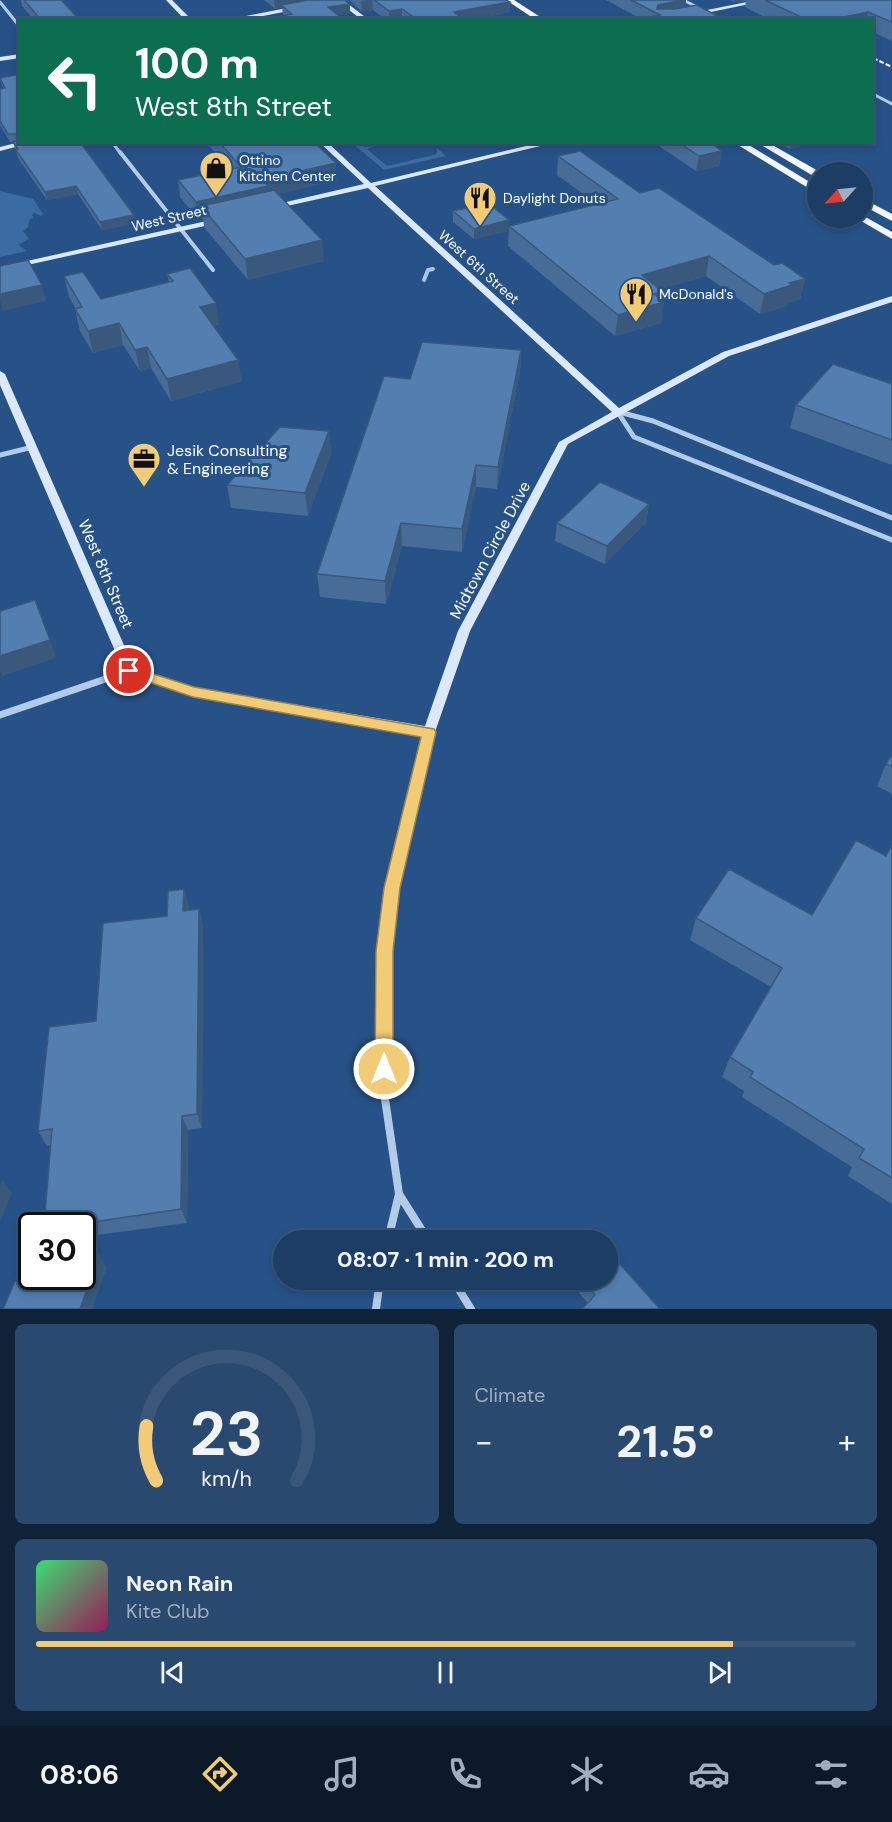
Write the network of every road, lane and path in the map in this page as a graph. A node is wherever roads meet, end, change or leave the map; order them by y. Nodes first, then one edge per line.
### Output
1 (169, 0) edge
2 (340, 0) edge
3 (509, 0) edge
4 (683, 0) edge
5 (766, 0) edge
6 (0, 2) edge
7 (328, 3) edge
8 (300, 7) edge
9 (705, 11) junction
10 (717, 17) edge
11 (187, 18) edge
12 (241, 18) edge
13 (363, 18) edge
14 (539, 18) edge
15 (670, 18) edge
16 (18, 24) edge
17 (18, 56) edge
18 (0, 59) edge
19 (874, 95) edge
20 (892, 104) edge
21 (23, 144) edge
22 (113, 144) edge
23 (324, 144) edge
24 (545, 144) edge
25 (740, 144) edge
26 (764, 144) edge
27 (0, 149) edge
28 (807, 169) edge
29 (807, 184) edge
30 (369, 185) junction
31 (873, 207) edge
32 (261, 211) edge
33 (892, 218) edge
34 (226, 219) edge
35 (873, 225) edge
36 (181, 230) junction
37 (892, 236) edge
38 (0, 269) edge
39 (213, 270) dead end
40 (892, 299) edge
41 (0, 374) edge
42 (617, 411) junction
43 (33, 447) junction
44 (0, 455) edge
45 (892, 518) edge
46 (892, 540) edge
47 (129, 671) junction
48 (0, 715) edge
49 (429, 732) junction
50 (399, 1194) junction
51 (390, 1230) edge
52 (422, 1230) edge
53 (379, 1290) edge
54 (459, 1290) edge
55 (376, 1309) edge
56 (471, 1309) edge

1 - 11 street
2 - 7 street
2 - 13 street
3 - 14 main road
4 - 9 street
5 - 9 street
6 - 16 street
8 - 12 street
9 - 10 street
9 - 15 street
17 - 18 street
19 - 20 street
21 - 27 street
22 - 36 street
23 - 30 street, West 6th Street
24 - 30 street
25 - 29 main road
26 - 28 main road
30 - 32 street
30 - 42 street, West 6th Street
31 - 33 main road
34 - 36 street, West Street
35 - 37 main road
36 - 38 street, West Street
36 - 39 street
40 - 42 street, Midtown Circle Drive
41 - 43 street, West 8th Street
42 - 45 street
42 - 46 street
42 - 49 street, Midtown Circle Drive
43 - 44 street
43 - 47 street, West 8th Street
47 - 48 street
47 - 49 street
49 - 50 street
50 - 51 street
50 - 52 street
53 - 55 street
54 - 56 street

